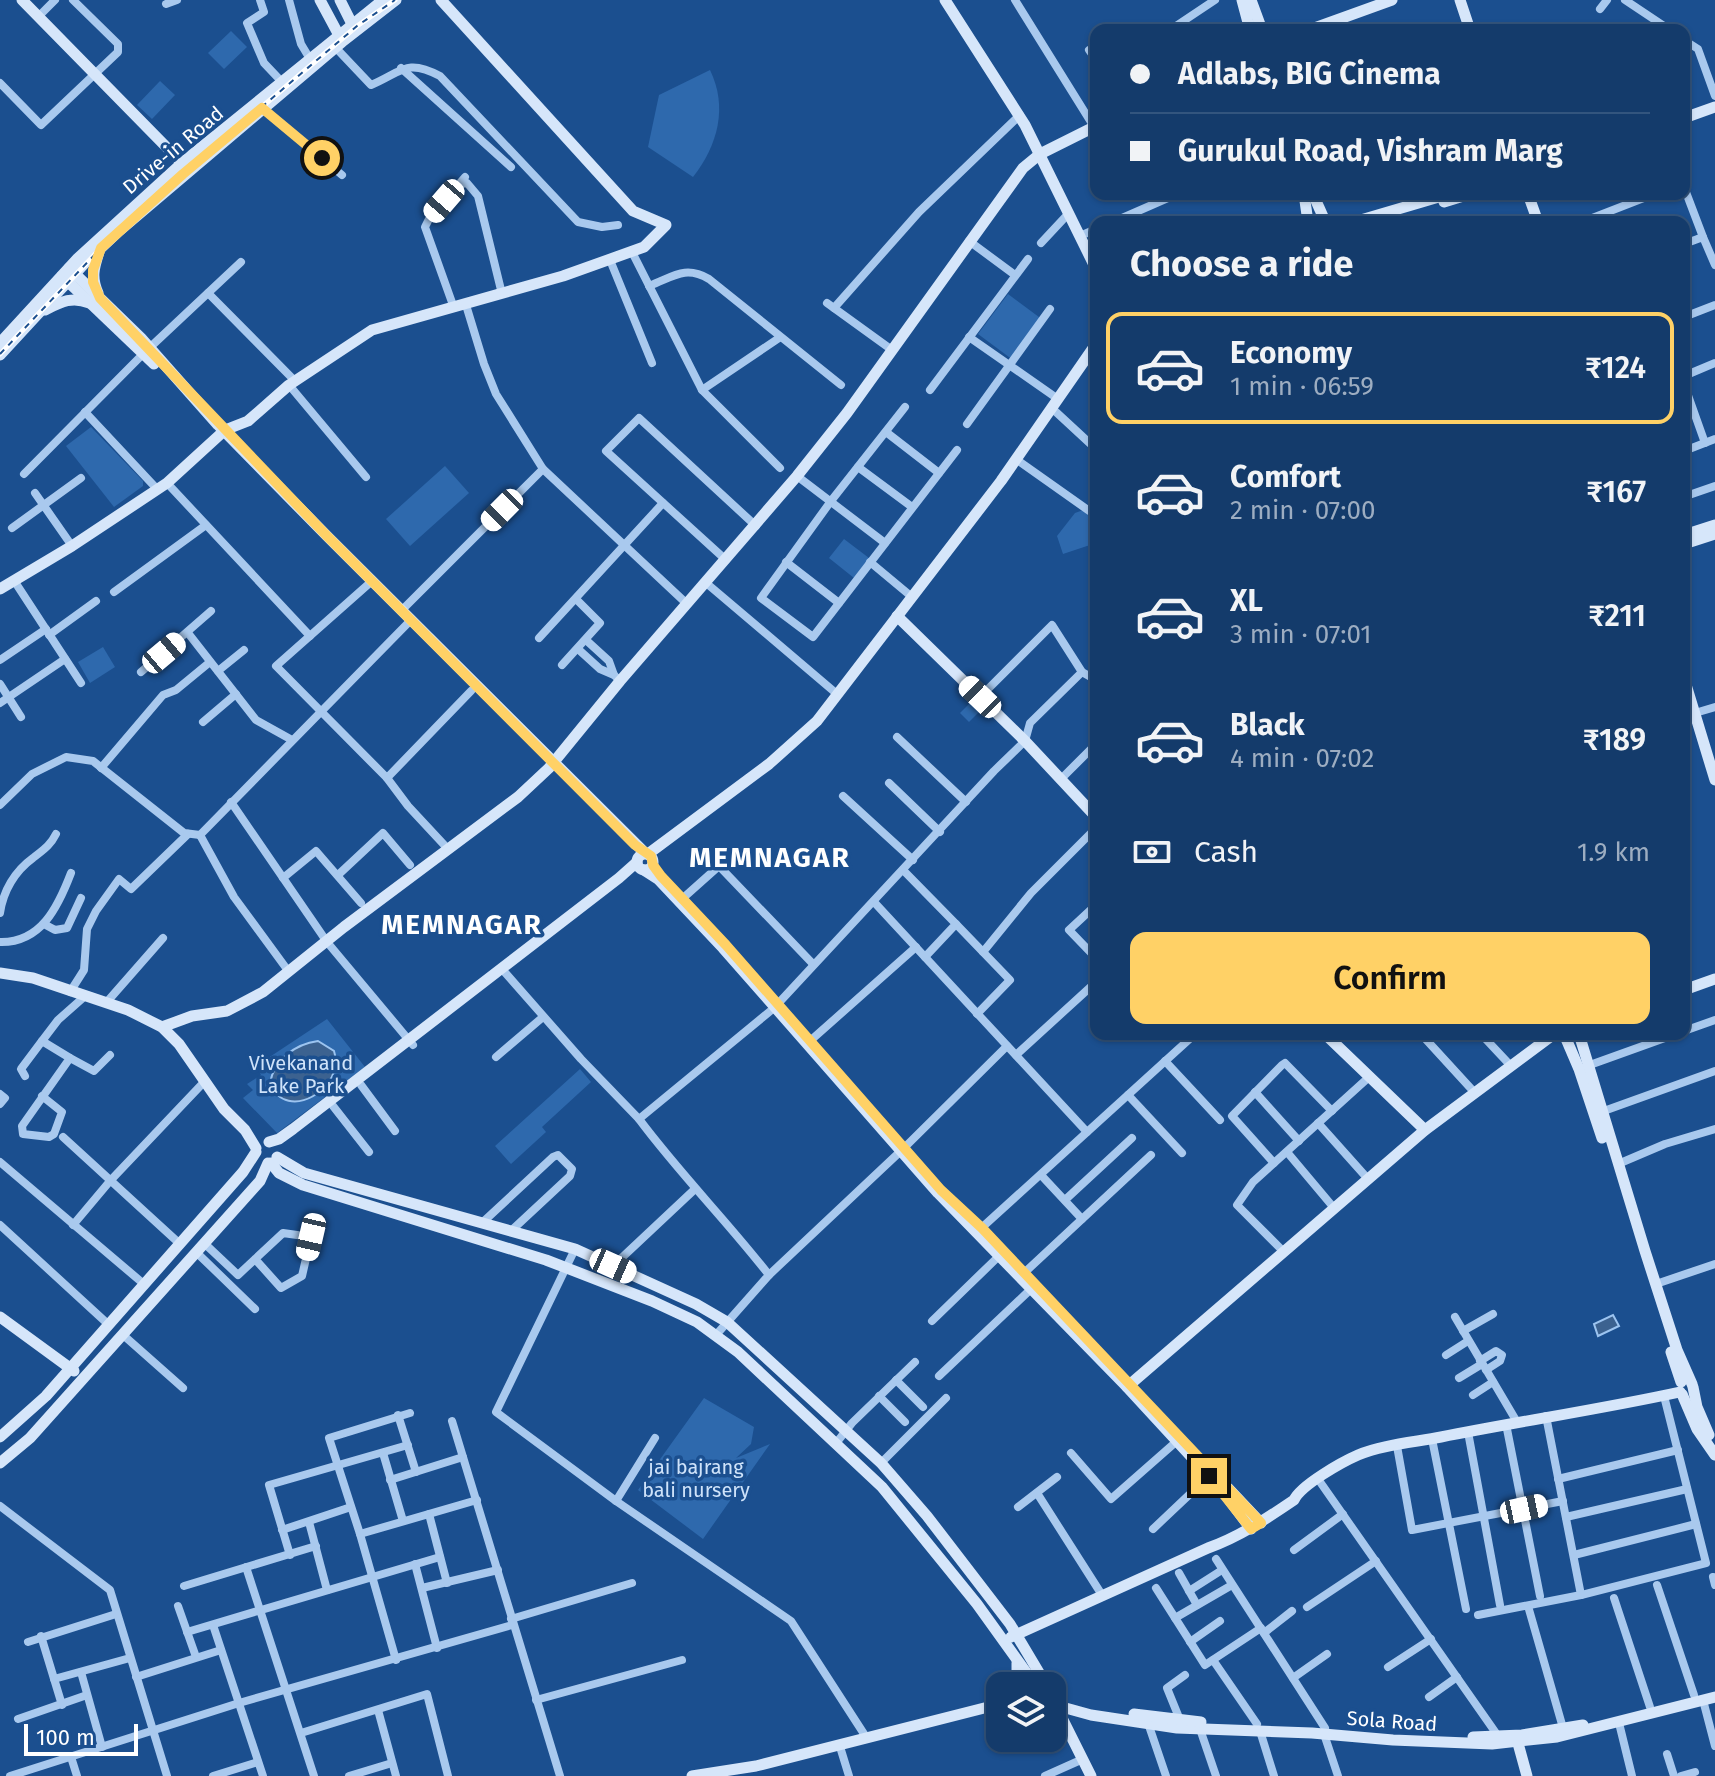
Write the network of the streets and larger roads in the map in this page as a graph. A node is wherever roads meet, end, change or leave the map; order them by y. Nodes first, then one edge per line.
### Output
1 (22, 0) edge
2 (55, 0) edge
3 (73, 0) edge
4 (177, 0) edge
5 (260, 0) edge
6 (289, 0) edge
7 (320, 0) edge
8 (340, 0) edge
9 (383, 0) edge
10 (396, 0) edge
11 (441, 0) edge
12 (945, 0) edge
13 (1015, 0) edge
14 (1215, 0) edge
15 (1242, 0) edge
16 (1251, 0) edge
17 (1392, 0) edge
18 (1607, 0) edge
19 (1625, 0) edge
20 (1461, 1) edge
21 (166, 4) dead end
22 (1600, 9) dead end
23 (38, 17) junction
24 (1179, 24) edge
25 (1248, 24) edge
26 (1260, 24) edge
27 (1326, 24) edge
28 (1468, 24) edge
29 (1661, 24) edge
30 (354, 27) junction
31 (338, 41) junction
32 (1690, 44) edge
33 (310, 59) junction
34 (401, 68) junction
35 (95, 75) junction
36 (282, 82) junction
37 (0, 83) edge
38 (1715, 98) edge
39 (1715, 107) edge
40 (262, 108) junction
41 (1690, 109) edge
42 (1020, 115) junction
43 (1690, 116) edge
44 (1090, 119) edge
45 (1090, 129) edge
46 (1040, 154) junction
47 (182, 163) junction
48 (511, 167) dead end
49 (342, 175) dead end
50 (1152, 200) edge
51 (1163, 200) edge
52 (1429, 200) edge
53 (1451, 200) edge
54 (1641, 200) edge
55 (1689, 200) edge
56 (1154, 204) junction
57 (1069, 213) junction
58 (1127, 216) edge
59 (1374, 216) edge
60 (1401, 216) edge
61 (1607, 216) edge
62 (618, 225) dead end
63 (1090, 232) edge
64 (1080, 236) junction
65 (1703, 237) junction
66 (969, 241) junction
67 (1690, 242) edge
68 (1041, 243) dead end
69 (101, 248) junction
70 (632, 252) junction
71 (1090, 257) edge
72 (1028, 259) dead end
73 (610, 260) junction
74 (241, 262) dead end
75 (1715, 265) edge
76 (69, 275) junction
77 (1015, 275) junction
78 (649, 286) junction
79 (208, 293) junction
80 (502, 294) junction
81 (96, 301) junction
82 (1715, 305) edge
83 (460, 307) junction
84 (1050, 309) dead end
85 (38, 314) junction
86 (1690, 315) edge
87 (969, 337) junction
88 (779, 338) junction
89 (0, 343) edge
90 (146, 350) junction
91 (892, 350) junction
92 (1090, 354) edge
93 (0, 355) edge
94 (1090, 362) edge
95 (652, 363) dead end
96 (1715, 363) edge
97 (1010, 366) junction
98 (1690, 373) edge
99 (292, 383) junction
100 (841, 385) dead end
101 (702, 390) junction
102 (930, 390) dead end
103 (1690, 401) edge
104 (1057, 406) junction
105 (905, 407) dead end
106 (85, 412) junction
107 (967, 424) dead end
108 (886, 432) junction
109 (222, 433) junction
110 (1715, 439) edge
111 (1090, 442) edge
112 (1705, 443) junction
113 (1690, 449) edge
114 (957, 450) dead end
115 (1020, 462) junction
116 (858, 467) junction
117 (780, 468) dead end
118 (543, 469) junction
119 (939, 473) junction
120 (24, 474) dead end
121 (797, 476) junction
122 (366, 477) dead end
123 (81, 478) dead end
124 (162, 486) junction
125 (1715, 486) edge
126 (35, 493) dead end
127 (1690, 495) edge
128 (831, 501) junction
129 (663, 503) junction
130 (44, 505) junction
131 (912, 507) junction
132 (1090, 511) edge
133 (206, 525) junction
134 (1715, 525) edge
135 (756, 526) junction
136 (12, 528) dead end
137 (1690, 533) edge
138 (1715, 534) edge
139 (1690, 542) edge
140 (885, 543) junction
141 (72, 546) junction
142 (625, 547) junction
143 (726, 560) junction
144 (786, 562) junction
145 (870, 562) junction
146 (15, 582) junction
147 (705, 582) junction
148 (369, 584) junction
149 (0, 589) edge
150 (114, 592) dead end
151 (912, 597) junction
152 (576, 599) junction
153 (96, 601) dead end
154 (686, 603) junction
155 (839, 603) junction
156 (211, 611) dead end
157 (401, 611) junction
158 (899, 618) junction
159 (408, 624) junction
160 (48, 632) junction
161 (188, 633) junction
162 (310, 636) junction
163 (539, 638) dead end
164 (586, 640) junction
165 (578, 649) junction
166 (244, 650) dead end
167 (65, 659) junction
168 (0, 660) edge
169 (210, 662) junction
170 (562, 665) dead end
171 (218, 671) junction
172 (141, 672) dead end
173 (1082, 672) junction
174 (1090, 677) edge
175 (617, 678) junction
176 (81, 683) dead end
177 (0, 684) edge
178 (471, 691) junction
179 (236, 694) junction
180 (837, 694) junction
181 (980, 697) junction
182 (4, 701) edge
183 (1690, 704) edge
184 (1715, 707) edge
185 (322, 710) junction
186 (1695, 713) junction
187 (21, 717) dead end
188 (203, 722) dead end
189 (897, 737) dead end
190 (292, 740) junction
191 (1025, 741) junction
192 (1090, 750) edge
193 (551, 766) junction
194 (101, 768) junction
195 (387, 778) junction
196 (1060, 780) junction
197 (1715, 780) edge
198 (889, 783) dead end
199 (843, 796) dead end
200 (1, 801) edge
201 (231, 802) junction
202 (966, 802) junction
203 (1090, 811) edge
204 (940, 832) junction
205 (56, 834) dead end
206 (188, 834) junction
207 (1090, 834) edge
208 (200, 835) junction
209 (448, 849) junction
210 (913, 860) junction
211 (645, 862) junction
212 (410, 865) dead end
213 (903, 870) junction
214 (71, 873) dead end
215 (338, 875) junction
216 (283, 878) junction
217 (81, 898) dead end
218 (682, 899) junction
219 (874, 902) junction
220 (361, 903) dead end
221 (1090, 911) edge
222 (0, 913) edge
223 (44, 924) junction
224 (956, 924) junction
225 (163, 938) dead end
226 (0, 942) edge
227 (327, 942) junction
228 (916, 947) junction
229 (983, 952) junction
230 (1090, 952) edge
231 (925, 957) junction
232 (813, 964) junction
233 (289, 972) junction
234 (504, 972) junction
235 (0, 973) edge
236 (1715, 979) edge
237 (1090, 987) edge
238 (1690, 988) edge
239 (70, 992) junction
240 (84, 997) junction
241 (106, 1003) junction
242 (775, 1006) junction
243 (977, 1014) junction
244 (543, 1017) junction
245 (1715, 1020) edge
246 (162, 1027) junction
247 (1690, 1029) edge
248 (1188, 1040) edge
249 (1331, 1040) edge
250 (1426, 1040) edge
251 (1487, 1040) edge
252 (1546, 1040) edge
253 (1567, 1040) edge
254 (1580, 1040) edge
255 (1659, 1040) edge
256 (42, 1041) junction
257 (810, 1041) junction
258 (411, 1043) junction
259 (1007, 1046) junction
260 (110, 1055) dead end
261 (1016, 1055) junction
262 (496, 1057) dead end
263 (70, 1058) junction
264 (1165, 1061) junction
265 (1511, 1066) junction
266 (1587, 1066) junction
267 (1715, 1071) edge
268 (25, 1076) dead end
269 (1368, 1078) junction
270 (205, 1081) junction
271 (361, 1085) junction
272 (1255, 1092) junction
273 (1475, 1093) junction
274 (0, 1094) edge
275 (1128, 1095) junction
276 (42, 1096) junction
277 (0, 1104) edge
278 (333, 1106) junction
279 (1332, 1111) junction
280 (1601, 1112) junction
281 (639, 1119) junction
282 (1220, 1120) dead end
283 (1318, 1123) junction
284 (1715, 1129) edge
285 (1425, 1130) junction
286 (395, 1131) dead end
287 (1087, 1132) junction
288 (63, 1137) dead end
289 (1132, 1138) dead end
290 (1299, 1141) junction
291 (262, 1146) junction
292 (903, 1150) junction
293 (369, 1152) dead end
294 (1287, 1152) junction
295 (1182, 1153) dead end
296 (1151, 1155) dead end
297 (273, 1159) junction
298 (0, 1162) edge
299 (1274, 1163) junction
300 (1618, 1164) junction
301 (1041, 1175) junction
302 (1368, 1179) junction
303 (110, 1181) junction
304 (695, 1189) junction
305 (1065, 1200) junction
306 (1334, 1208) junction
307 (1082, 1219) junction
308 (483, 1222) junction
309 (0, 1225) edge
310 (73, 1225) junction
311 (512, 1230) junction
312 (979, 1230) junction
313 (180, 1244) junction
314 (200, 1248) junction
315 (575, 1249) junction
316 (1284, 1252) junction
317 (999, 1256) junction
318 (255, 1259) junction
319 (1715, 1264) edge
320 (613, 1266) junction
321 (566, 1267) junction
322 (1023, 1274) junction
323 (769, 1275) junction
324 (1656, 1284) junction
325 (145, 1285) junction
326 (1031, 1289) junction
327 (255, 1309) dead end
328 (1493, 1314) dead end
329 (0, 1317) edge
330 (1455, 1317) dead end
331 (932, 1321) dead end
332 (727, 1322) junction
333 (109, 1325) junction
334 (1463, 1331) junction
335 (122, 1334) junction
336 (716, 1335) junction
337 (1468, 1341) junction
338 (1446, 1355) dead end
339 (915, 1362) dead end
340 (1483, 1365) junction
341 (70, 1368) junction
342 (939, 1376) dead end
343 (83, 1378) junction
344 (1459, 1378) dead end
345 (896, 1380) junction
346 (1493, 1382) junction
347 (1128, 1386) junction
348 (1684, 1387) junction
349 (183, 1388) dead end
350 (1473, 1395) dead end
351 (879, 1396) junction
352 (1664, 1396) junction
353 (946, 1398) dead end
354 (1628, 1403) junction
355 (923, 1407) dead end
356 (410, 1413) dead end
357 (398, 1415) junction
358 (1546, 1416) junction
359 (452, 1421) dead end
360 (905, 1422) dead end
361 (1512, 1423) junction
362 (846, 1431) junction
363 (1468, 1432) junction
364 (0, 1437) edge
365 (655, 1438) dead end
366 (1432, 1439) junction
367 (1177, 1441) junction
368 (837, 1442) junction
369 (1715, 1444) edge
370 (408, 1445) junction
371 (1397, 1446) junction
372 (1678, 1450) junction
373 (383, 1453) junction
374 (1071, 1453) dead end
375 (1715, 1455) edge
376 (463, 1457) junction
377 (0, 1463) edge
378 (881, 1463) junction
379 (338, 1465) junction
380 (416, 1472) junction
381 (1209, 1476) junction
382 (1057, 1477) dead end
383 (1318, 1479) junction
384 (1558, 1479) junction
385 (390, 1480) junction
386 (1687, 1489) junction
387 (1037, 1493) junction
388 (477, 1500) junction
389 (616, 1501) junction
390 (1563, 1501) junction
391 (0, 1506) edge
392 (351, 1507) junction
393 (1018, 1507) dead end
394 (1524, 1509) junction
395 (429, 1514) junction
396 (1343, 1514) junction
397 (1485, 1517) junction
398 (1566, 1517) junction
399 (403, 1521) junction
400 (309, 1522) junction
401 (1254, 1523) junction
402 (1450, 1523) junction
403 (1696, 1524) junction
404 (1153, 1529) dead end
405 (282, 1530) junction
406 (360, 1534) junction
407 (316, 1546) junction
408 (1294, 1550) dead end
409 (290, 1555) junction
410 (1574, 1555) junction
411 (440, 1557) junction
412 (1216, 1559) dead end
413 (1376, 1561) junction
414 (415, 1564) junction
415 (246, 1567) junction
416 (498, 1570) junction
417 (1222, 1570) junction
418 (1179, 1573) dead end
419 (372, 1577) junction
420 (447, 1583) junction
421 (632, 1583) dead end
422 (1232, 1585) junction
423 (1657, 1585) dead end
424 (184, 1586) dead end
425 (422, 1588) junction
426 (1156, 1588) dead end
427 (327, 1590) junction
428 (1189, 1591) junction
429 (1102, 1595) junction
430 (1581, 1595) junction
431 (1540, 1596) dead end
432 (1614, 1598) dead end
433 (1197, 1605) junction
434 (1500, 1605) dead end
435 (178, 1606) dead end
436 (1528, 1606) junction
437 (1307, 1607) dead end
438 (1466, 1609) dead end
439 (260, 1611) junction
440 (1292, 1611) dead end
441 (116, 1614) junction
442 (1478, 1615) dead end
443 (1175, 1618) junction
444 (1220, 1621) dead end
445 (512, 1622) junction
446 (213, 1625) junction
447 (1262, 1630) junction
448 (187, 1632) junction
449 (1016, 1634) junction
450 (41, 1636) junction
451 (1431, 1639) junction
452 (1004, 1641) junction
453 (28, 1642) dead end
454 (1190, 1642) junction
455 (437, 1648) junction
456 (221, 1650) junction
457 (1327, 1654) dead end
458 (196, 1657) junction
459 (130, 1658) junction
460 (396, 1660) junction
461 (682, 1660) dead end
462 (1213, 1660) junction
463 (1017, 1662) junction
464 (1388, 1667) dead end
465 (81, 1672) junction
466 (1017, 1672) edge
467 (1025, 1672) edge
468 (1039, 1672) edge
469 (1185, 1675) dead end
470 (136, 1677) junction
471 (1457, 1677) junction
472 (1293, 1678) junction
473 (54, 1679) junction
474 (287, 1690) junction
475 (1715, 1690) edge
476 (87, 1695) junction
477 (1429, 1697) dead end
478 (1704, 1697) edge
479 (536, 1700) junction
480 (239, 1703) junction
481 (1066, 1704) edge
482 (62, 1705) junction
483 (1066, 1706) edge
484 (986, 1707) edge
485 (1650, 1707) junction
486 (378, 1710) junction
487 (986, 1714) edge
488 (18, 1719) dead end
489 (1180, 1720) junction
490 (1148, 1723) junction
491 (1619, 1723) junction
492 (1066, 1724) edge
493 (1258, 1728) junction
494 (1563, 1728) junction
495 (1200, 1729) junction
496 (153, 1730) junction
497 (1324, 1731) junction
498 (301, 1733) junction
499 (1498, 1736) junction
500 (866, 1737) junction
501 (1517, 1739) junction
502 (1715, 1746) edge
503 (102, 1747) junction
504 (841, 1750) junction
505 (1667, 1754) dead end
506 (71, 1757) junction
507 (1083, 1759) junction
508 (258, 1762) junction
509 (392, 1763) junction
510 (1695, 1772) dead end
511 (233, 1773) edge
512 (22, 1774) edge
513 (367, 1774) edge
514 (10, 1776) edge
515 (77, 1776) edge
516 (167, 1776) edge
517 (213, 1776) edge
518 (263, 1776) edge
519 (313, 1776) edge
520 (349, 1776) edge
521 (396, 1776) edge
522 (446, 1776) edge
523 (560, 1776) edge
524 (692, 1776) edge
525 (742, 1776) edge
526 (849, 1776) edge
527 (1045, 1776) edge
528 (1091, 1776) edge
529 (1166, 1776) edge
530 (1216, 1776) edge
531 (1274, 1776) edge
532 (1338, 1776) edge
533 (1527, 1776) edge
534 (1632, 1776) edge
535 (1674, 1776) edge
536 (1681, 1776) edge

1 - 23 street
2 - 23 street
3 - 35 street
4 - 21 street
5 - 36 street
6 - 33 street
7 - 31 street
8 - 30 street
9 - 30 street, Drive-in Road
10 - 30 street, Drive-in Road
11 - 70 street
12 - 42 street
13 - 44 street
14 - 24 street
15 - 25 street
16 - 26 street
17 - 27 street
18 - 22 street
19 - 29 street
20 - 28 street
23 - 35 street
30 - 31 street, Drive-in Road
31 - 33 street, Drive-in Road
31 - 34 street
31 - 40 street, Drive-in Road
32 - 38 street
33 - 36 street, Drive-in Road
34 - 48 street
34 - 62 street
35 - 37 street
35 - 47 street
36 - 47 street, Drive-in Road
38 - 41 street
39 - 43 street
40 - 49 street
40 - 69 street, Drive-in Road
42 - 46 street
42 - 91 street
45 - 46 street
46 - 57 street
46 - 66 street
47 - 76 street, Drive-in Road
50 - 56 street
51 - 56 street
52 - 59 street
53 - 60 street
54 - 61 street
55 - 65 street
56 - 58 street
57 - 64 street
57 - 68 street
63 - 64 street
64 - 71 street
65 - 67 street
65 - 75 street
66 - 77 street
66 - 91 street
69 - 76 street, Drive-in Road
69 - 81 street
70 - 73 street
70 - 78 street
72 - 77 street
73 - 80 street
73 - 95 street
74 - 79 street
76 - 81 street
76 - 85 street, Drive-in Road
76 - 89 street, Drive-in Road
77 - 87 street
78 - 88 street
78 - 101 street
79 - 90 street
79 - 99 street
80 - 83 street
80 - 83 street
81 - 85 street
81 - 90 street
82 - 86 street
83 - 99 street
83 - 118 street
84 - 97 street
85 - 93 street, Drive-in Road
87 - 97 street
87 - 102 street
88 - 100 street
88 - 101 street
90 - 106 street
90 - 109 street
91 - 121 street
92 - 104 street
94 - 104 street
96 - 98 street
97 - 104 street
97 - 107 street
99 - 109 street
99 - 122 street
101 - 117 street
103 - 112 street
104 - 111 street
104 - 115 street
104 - 151 street
105 - 108 street
106 - 120 street
106 - 124 street
108 - 116 street
108 - 119 street
109 - 124 street
109 - 148 street
110 - 112 street
112 - 113 street
114 - 119 street
115 - 132 street
115 - 158 street
116 - 128 street
116 - 131 street
118 - 142 street
118 - 157 street
119 - 131 street
121 - 128 street
121 - 135 street
123 - 130 street
124 - 133 street
124 - 141 street
125 - 127 street
126 - 130 street
128 - 140 street
128 - 144 street
129 - 135 street
129 - 142 street
129 - 143 street
130 - 136 street
130 - 141 street
131 - 140 street
133 - 150 street
133 - 162 street
134 - 137 street
135 - 143 street
138 - 139 street
140 - 145 street
141 - 146 street
142 - 152 street
142 - 154 street
143 - 147 street
144 - 155 street
144 - 155 street
145 - 151 street
145 - 155 street
146 - 149 street
146 - 160 street
147 - 154 street
147 - 180 street
148 - 157 street
148 - 159 street
148 - 162 street
151 - 158 street
152 - 163 street
152 - 164 street
153 - 160 street
154 - 175 street
156 - 161 street
157 - 159 street
158 - 180 street
158 - 181 street
158 - 211 street
159 - 178 street
159 - 185 street
159 - 193 street
160 - 167 street
160 - 168 street
161 - 169 street
161 - 172 street
162 - 185 street
164 - 165 street
164 - 175 street
165 - 170 street
165 - 175 street
166 - 171 street
167 - 176 street
167 - 182 street
169 - 171 street
169 - 194 street
171 - 179 street
173 - 174 street
173 - 181 street
173 - 191 street
175 - 193 street
177 - 182 street
178 - 193 street
178 - 195 street
179 - 188 street
179 - 190 street
180 - 211 street
181 - 191 street
182 - 187 street
183 - 186 street
184 - 186 street
185 - 190 street
185 - 195 street
186 - 197 street
189 - 202 street
190 - 201 street
191 - 196 street
191 - 202 street
192 - 196 street
193 - 209 street
193 - 211 street
194 - 200 street
194 - 206 street
195 - 209 street
196 - 203 street
198 - 204 street
199 - 210 street
201 - 208 street
201 - 216 street
202 - 204 street
204 - 210 street
205 - 222 street
206 - 208 street
206 - 239 street
207 - 229 street
208 - 233 street
209 - 227 street
210 - 213 street
211 - 218 street
211 - 234 street
211 - 242 street
212 - 215 street
213 - 219 street
213 - 224 street
214 - 223 street
215 - 216 street
215 - 220 street
216 - 227 street
217 - 223 street
218 - 232 street
218 - 242 street
219 - 228 street
219 - 232 street
221 - 230 street
223 - 226 street
224 - 229 street
224 - 231 street
225 - 241 street
227 - 233 street
227 - 258 street
228 - 231 street
228 - 257 street
229 - 243 street
231 - 243 street
232 - 242 street
233 - 246 street
234 - 244 street
234 - 258 street
235 - 239 street
236 - 238 street
237 - 261 street
239 - 240 street
240 - 241 street
240 - 256 street
241 - 246 street
242 - 257 street
242 - 281 street
242 - 292 street
243 - 259 street
244 - 262 street
244 - 281 street
245 - 247 street
246 - 270 street
248 - 264 street
249 - 269 street
250 - 273 street
251 - 265 street
252 - 265 street
253 - 348 street
254 - 266 street
255 - 266 street
256 - 263 street
256 - 268 street
257 - 292 street
258 - 271 street
258 - 291 street
259 - 261 street
259 - 292 street
260 - 263 street
261 - 287 street
263 - 276 street
264 - 275 street
264 - 282 street
265 - 273 street
266 - 280 street
267 - 280 street
269 - 279 street
269 - 285 street
270 - 291 street
270 - 303 street
271 - 278 street
271 - 286 street
272 - 279 street
272 - 290 street
272 - 299 street
273 - 285 street
274 - 277 street
275 - 287 street
275 - 295 street
276 - 276 street
278 - 293 street
278 - 297 street
279 - 283 street
280 - 300 street
281 - 304 street
283 - 290 street
283 - 302 street
284 - 300 street
285 - 302 street
287 - 301 street
288 - 303 street
289 - 305 street
290 - 294 street
291 - 297 street
291 - 297 street
291 - 313 street
292 - 312 street
292 - 323 street
294 - 299 street
294 - 306 street
296 - 307 street
297 - 308 street
297 - 314 street
297 - 321 street
298 - 310 street
299 - 316 street
300 - 324 street
301 - 305 street
301 - 312 street
302 - 306 street
303 - 310 street
303 - 313 street
304 - 320 street
304 - 323 street
305 - 307 street
306 - 316 street
307 - 322 street
308 - 311 street
308 - 311 street
309 - 333 street
310 - 325 street
311 - 315 street
312 - 317 street
312 - 322 street
313 - 325 street
314 - 318 street
314 - 327 street
314 - 335 street
315 - 320 street
315 - 321 street
316 - 347 street
317 - 326 street
317 - 331 street
318 - 318 street
319 - 324 street
320 - 332 street
321 - 336 street
321 - 389 street
322 - 347 street
323 - 332 street
324 - 348 street
325 - 333 street
326 - 342 street
326 - 347 street
328 - 334 street
329 - 341 street
330 - 334 street
332 - 336 street
332 - 362 street
333 - 341 street
334 - 337 street
335 - 343 street
335 - 349 street
336 - 368 street
337 - 338 street
337 - 340 street
339 - 345 street
340 - 344 street
340 - 346 street
341 - 343 street
341 - 364 street
343 - 377 street
345 - 351 street
345 - 355 street
346 - 350 street
346 - 361 street
347 - 367 street
347 - 401 street
348 - 352 street
348 - 354 street
348 - 369 street
348 - 375 street
351 - 360 street
351 - 362 street
352 - 354 street
352 - 372 street
353 - 378 street
354 - 358 street
356 - 357 street
357 - 370 street
357 - 379 street
358 - 361 street
358 - 384 street
359 - 376 street
361 - 363 street
361 - 394 street
362 - 368 street
362 - 378 street
363 - 366 street
363 - 397 street
365 - 389 street
366 - 371 street
366 - 402 street
367 - 374 street
367 - 381 street
368 - 452 street
370 - 373 street
370 - 380 street
371 - 383 street
371 - 402 street
372 - 384 street
372 - 386 street
373 - 379 street
373 - 385 street
376 - 380 street
376 - 388 street
378 - 449 street
379 - 392 street
379 - 405 street
380 - 385 street
381 - 401 street
381 - 404 street
382 - 387 street
383 - 396 street
383 - 401 street
384 - 390 street
385 - 399 street
386 - 398 street
386 - 403 street
387 - 393 street
387 - 429 street
388 - 395 street
388 - 416 street
389 - 500 street
390 - 394 street
390 - 398 street
391 - 441 street
392 - 400 street
392 - 406 street
394 - 397 street
394 - 431 street
395 - 399 street
395 - 411 street
396 - 408 street
396 - 413 street
397 - 402 street
397 - 434 street
398 - 410 street
399 - 406 street
400 - 405 street
400 - 407 street
401 - 429 street
402 - 438 street
403 - 410 street
403 - 430 street
405 - 409 street
406 - 419 street
407 - 409 street
407 - 427 street
409 - 415 street
410 - 430 street
411 - 414 street
411 - 420 street
412 - 417 street
413 - 437 street
413 - 451 street
414 - 419 street
414 - 425 street
415 - 424 street
415 - 439 street
416 - 420 street
416 - 445 street
417 - 422 street
417 - 428 street
418 - 428 street
419 - 427 street
419 - 460 street
420 - 425 street
421 - 445 street
422 - 433 street
422 - 447 street
423 - 478 street
425 - 455 street
426 - 443 street
427 - 439 street
428 - 433 street
429 - 449 street
430 - 436 street
432 - 485 street
433 - 443 street
435 - 448 street
436 - 442 street
436 - 494 street
439 - 446 street
439 - 474 street
440 - 447 street
441 - 450 street
441 - 459 street
443 - 454 street
444 - 454 street
445 - 455 street
445 - 479 street
446 - 448 street
446 - 456 street
447 - 462 street
447 - 472 street
448 - 458 street
449 - 452 street
449 - 468 street
450 - 453 street
450 - 473 street
451 - 464 street
451 - 471 street
452 - 463 street
454 - 462 street
455 - 460 street
456 - 458 street
456 - 480 street
457 - 472 street
458 - 470 street
459 - 465 street
459 - 470 street
460 - 474 street
461 - 479 street
462 - 493 street
463 - 466 street
463 - 467 street
465 - 473 street
465 - 476 street
469 - 489 street
470 - 496 street
471 - 477 street
471 - 499 street
472 - 497 street
473 - 482 street
474 - 480 street
474 - 498 street
475 - 478 street, Sola Road
476 - 482 street
476 - 503 street
478 - 485 street, Sola Road
478 - 491 street, Sola Road
478 - 502 street
479 - 523 street
480 - 496 street
480 - 508 street
481 - 489 street, Sola Road
482 - 488 street
483 - 490 street, Sola Road
484 - 500 street
485 - 494 street, Sola Road
486 - 498 street
486 - 509 street
486 - 522 street
487 - 504 street
489 - 493 street, Sola Road
490 - 495 street, Sola Road
490 - 529 street
491 - 501 street, Sola Road
491 - 534 street
492 - 507 street
493 - 495 street, Sola Road
493 - 497 street, Sola Road
493 - 531 street
494 - 501 street, Sola Road
495 - 530 street
496 - 503 street
496 - 516 street
497 - 499 street, Sola Road
497 - 501 street, Sola Road
497 - 532 street
498 - 519 street
499 - 501 street, Sola Road
500 - 524 street
501 - 533 street
503 - 506 street
504 - 525 street
504 - 526 street
505 - 535 street
506 - 512 street
506 - 515 street
507 - 527 street
507 - 528 street
508 - 511 street
508 - 518 street
509 - 513 street
509 - 521 street
510 - 536 street
511 - 517 street
512 - 514 street
513 - 520 street

